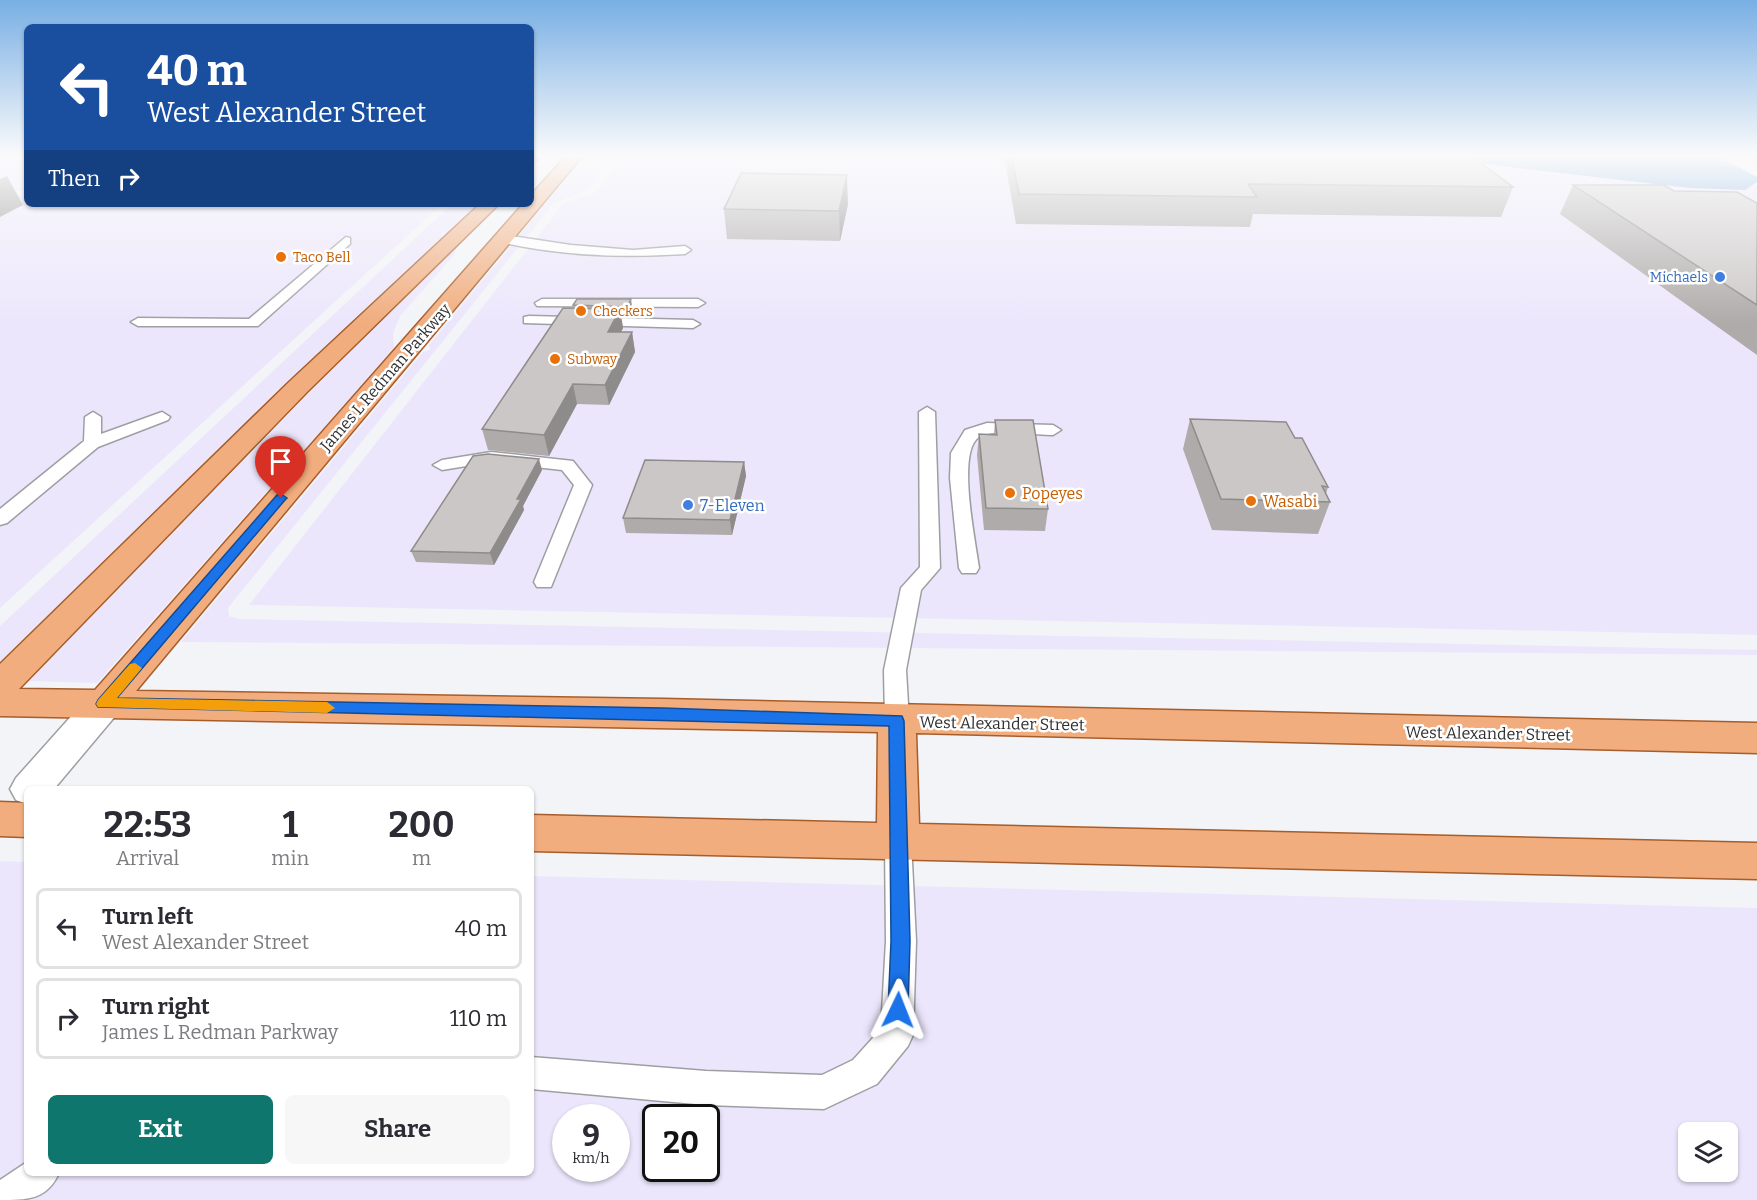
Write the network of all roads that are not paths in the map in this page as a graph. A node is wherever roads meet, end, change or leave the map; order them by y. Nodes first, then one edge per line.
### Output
1 (483, 211) edge
2 (516, 211) edge
3 (459, 233) junction
4 (504, 239) junction
5 (346, 241) dead end
6 (542, 303) dead end
7 (698, 303) dead end
8 (529, 320) dead end
9 (138, 322) dead end
10 (693, 324) dead end
11 (411, 347) junction
12 (927, 412) dead end
13 (93, 417) dead end
14 (162, 417) dead end
15 (1053, 430) dead end
16 (92, 442) junction
17 (442, 465) dead end
18 (0, 519) edge
19 (969, 568) dead end
20 (543, 582) dead end
21 (0, 686) edge
22 (0, 702) edge
23 (104, 704) junction
24 (897, 721) junction
25 (1757, 738) edge
26 (36, 786) edge
27 (534, 833) edge
28 (898, 842) junction
29 (1757, 861) edge
30 (534, 1073) edge
31 (37, 1176) edge
32 (2, 1200) edge

1 - 3 main road
2 - 4 main road, James L Redman Parkway
2 - 4 lane
3 - 11 main road
3 - 21 main road
4 - 11 main road, James L Redman Parkway
5 - 9 lane
6 - 7 lane
8 - 10 lane
11 - 23 main road, James L Redman Parkway
12 - 24 lane
13 - 16 lane
14 - 16 lane
15 - 19 lane
16 - 18 lane
17 - 20 lane
22 - 23 main road, West Alexander Street
23 - 24 main road, West Alexander Street
23 - 26 main road, James L Redman Parkway
24 - 25 main road, West Alexander Street
24 - 28 main road
27 - 28 main road
28 - 29 main road
28 - 30 lane
31 - 32 lane

